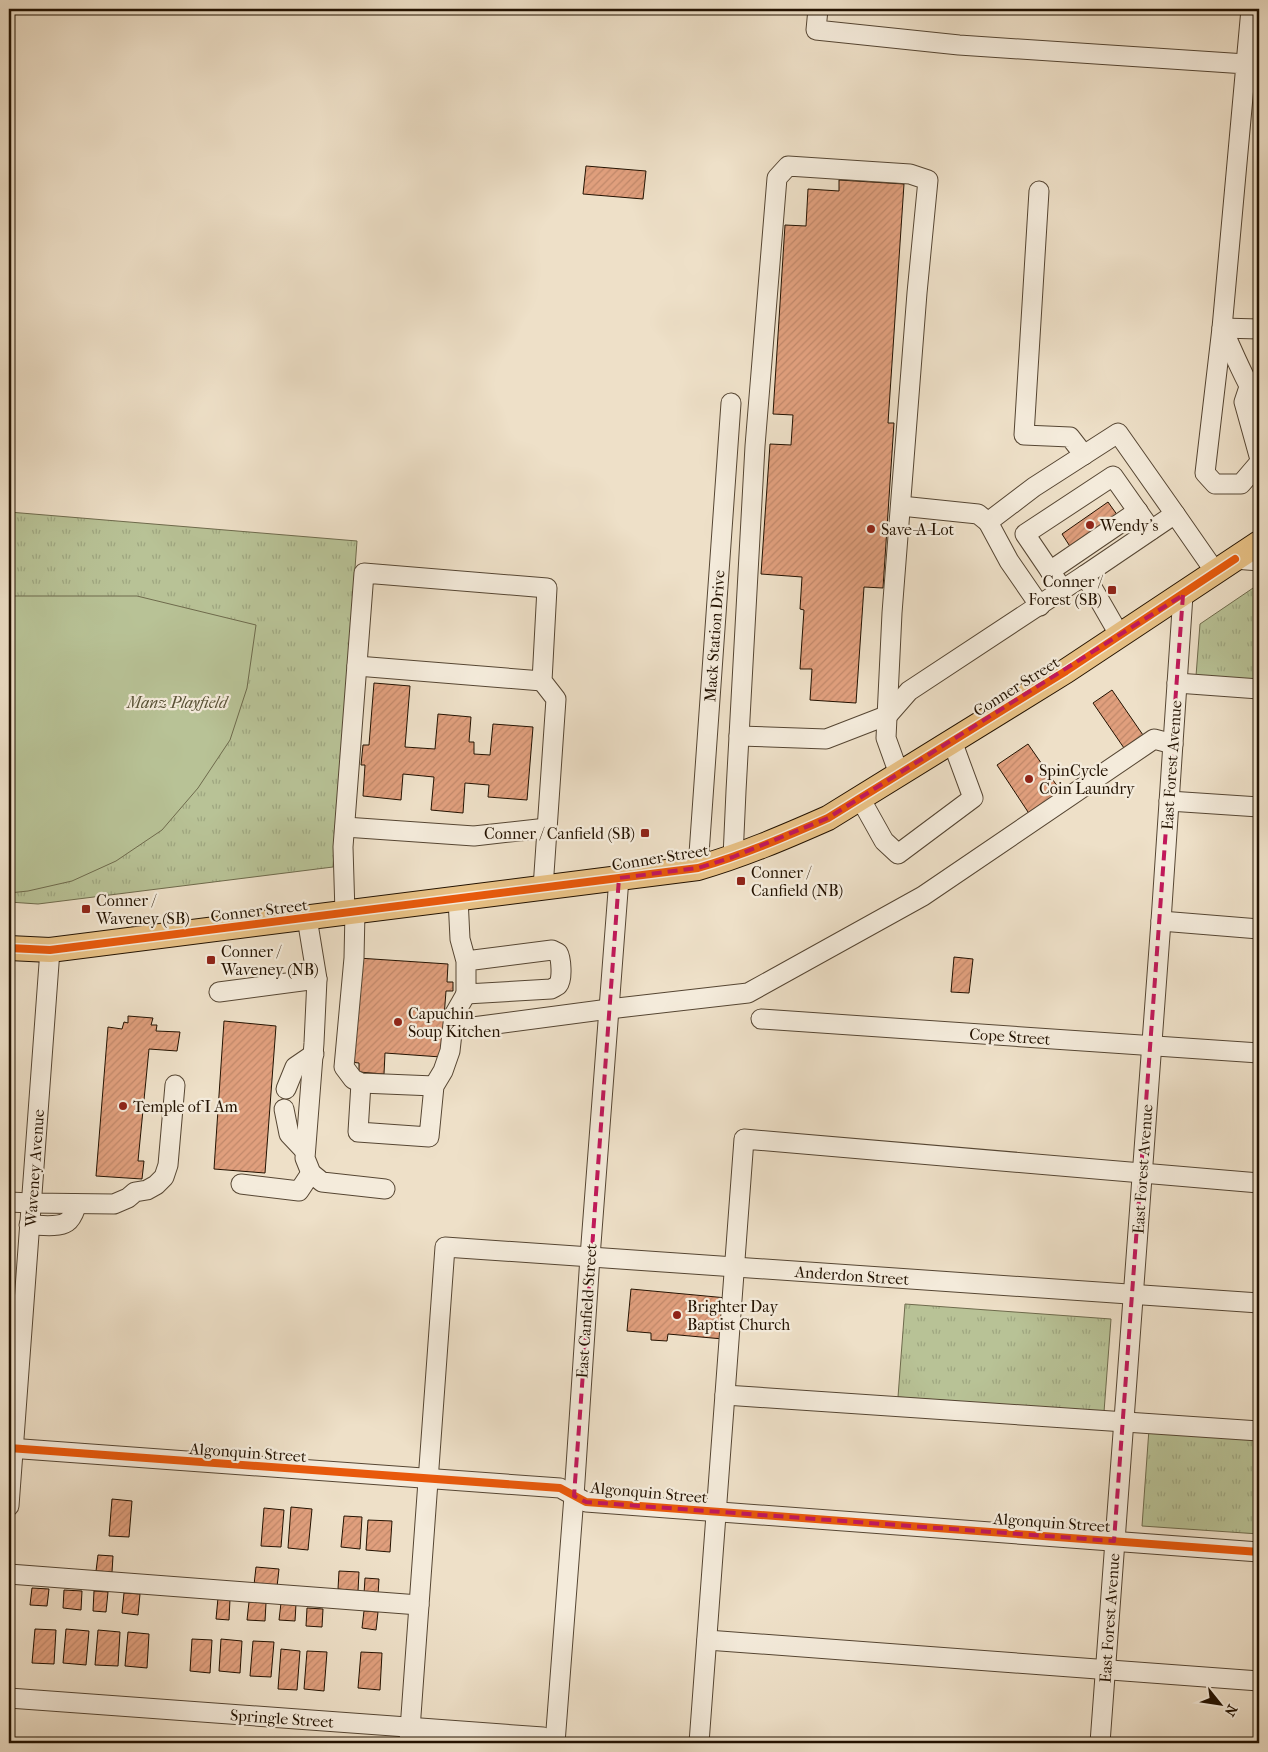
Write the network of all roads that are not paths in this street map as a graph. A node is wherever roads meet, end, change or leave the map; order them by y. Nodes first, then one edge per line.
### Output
1 (818, 9) edge
2 (1251, 9) edge
3 (1246, 64) junction
4 (1039, 191) dead end
5 (1222, 328) junction
6 (1259, 329) edge
7 (1254, 381) edge
8 (1259, 403) edge
9 (731, 404) dead end
10 (1084, 455) junction
11 (1259, 456) edge
12 (1259, 463) edge
13 (901, 506) junction
14 (1138, 511) junction
15 (1175, 514) junction
16 (988, 522) junction
17 (1151, 530) junction
18 (1259, 543) edge
19 (1235, 559) junction
20 (1259, 561) edge
21 (1050, 571) junction
22 (1216, 572) junction
23 (1085, 575) junction
24 (1064, 590) junction
25 (1183, 594) junction
26 (1040, 606) junction
27 (1120, 636) junction
28 (357, 666) junction
29 (542, 681) junction
30 (1177, 683) junction
31 (1259, 689) edge
32 (888, 715) junction
33 (739, 736) junction
34 (952, 742) junction
35 (1173, 744) junction
36 (899, 774) junction
37 (860, 798) junction
38 (1169, 801) junction
39 (1259, 807) edge
40 (345, 827) junction
41 (547, 828) junction
42 (733, 857) junction
43 (698, 868) junction
44 (619, 878) junction
45 (543, 888) junction
46 (458, 898) junction
47 (350, 912) junction
48 (307, 918) junction
49 (1161, 921) junction
50 (1259, 929) edge
51 (9, 948) edge
52 (50, 950) junction
53 (466, 961) junction
54 (317, 979) junction
55 (219, 992) dead end
56 (466, 994) junction
57 (609, 1009) junction
58 (761, 1019) dead end
59 (465, 1028) dead end
60 (1151, 1046) junction
61 (1259, 1053) edge
62 (314, 1054) junction
63 (361, 1083) junction
64 (175, 1085) dead end
65 (434, 1086) junction
66 (286, 1090) dead end
67 (284, 1110) dead end
68 (305, 1151) junction
69 (311, 1173) junction
70 (1141, 1174) junction
71 (1259, 1183) edge
72 (241, 1184) dead end
73 (385, 1189) dead end
74 (9, 1202) edge
75 (31, 1203) junction
76 (77, 1204) junction
77 (30, 1225) junction
78 (590, 1257) junction
79 (735, 1268) junction
80 (1132, 1294) junction
81 (1259, 1303) edge
82 (725, 1395) junction
83 (1123, 1423) junction
84 (1259, 1431) edge
85 (11, 1449) edge
86 (428, 1479) junction
87 (574, 1496) junction
88 (9, 1506) edge
89 (717, 1512) junction
90 (1114, 1541) junction
91 (1259, 1552) edge
92 (9, 1574) edge
93 (419, 1605) junction
94 (707, 1640) junction
95 (1105, 1669) junction
96 (1259, 1681) edge
97 (9, 1698) edge
98 (409, 1735) edge
99 (554, 1743) edge
100 (699, 1743) edge
101 (1100, 1743) edge

1 - 3 street
2 - 3 street
3 - 5 street
4 - 10 street
5 - 6 street
5 - 7 street
5 - 12 street
7 - 8 street
7 - 11 street
9 - 43 street, Mack Station Drive
10 - 15 street
10 - 16 street
13 - 16 street
13 - 32 street
13 - 33 street
14 - 17 street
14 - 21 street
14 - 21 street
15 - 17 street
15 - 22 street
16 - 26 street
17 - 23 street
18 - 19 main road, Conner Street
19 - 20 street
19 - 22 main road, Conner Street
21 - 24 street
22 - 25 main road, Conner Street
23 - 24 street
23 - 27 street
24 - 26 street
25 - 27 main road, Conner Street
25 - 30 street, East Forest Avenue
26 - 32 street
27 - 34 main road, Conner Street
28 - 29 street
28 - 29 street
28 - 40 street
29 - 41 street
30 - 31 street
30 - 35 street, East Forest Avenue
32 - 33 street
32 - 36 street
33 - 42 street
34 - 36 main road, Conner Street
34 - 37 street
35 - 38 street, East Forest Avenue
35 - 57 street
36 - 37 main road, Conner Street
37 - 42 main road, Conner Street
38 - 39 street
38 - 49 street, East Forest Avenue
40 - 41 street
40 - 47 street
41 - 45 street
42 - 43 main road, Conner Street
43 - 44 main road, Conner Street
44 - 45 main road, Conner Street
44 - 57 street, East Canfield Street
45 - 46 main road, Conner Street
46 - 47 main road, Conner Street
46 - 53 street
47 - 48 main road, Conner Street
47 - 63 street
48 - 52 main road, Conner Street
48 - 54 street
49 - 50 street
49 - 60 street, East Forest Avenue
51 - 52 main road, Conner Street
52 - 75 street, Waveney Avenue
53 - 56 street
53 - 56 street
54 - 55 street
54 - 62 street
56 - 65 street
57 - 59 street
57 - 78 street, East Canfield Street
58 - 60 street, Cope Street
60 - 61 street, Cope Street
60 - 70 street, East Forest Avenue
62 - 66 street
62 - 68 street
63 - 65 street
63 - 65 street
64 - 76 street
67 - 68 street
68 - 69 street
69 - 72 street
69 - 73 street
70 - 71 street
70 - 79 street
70 - 80 street, East Forest Avenue
74 - 75 street
75 - 76 street
75 - 77 street, Waveney Avenue
76 - 77 street
77 - 85 street, Waveney Avenue
78 - 79 street, Anderdon Street
78 - 86 street, Anderdon Street
78 - 87 street, East Canfield Street
79 - 80 street, Anderdon Street
79 - 82 street
80 - 81 street, Anderdon Street
80 - 83 street, East Forest Avenue
82 - 83 street
82 - 89 street
83 - 84 street
83 - 90 street, East Forest Avenue
85 - 86 street, Algonquin Street
85 - 88 street, Waveney Avenue
86 - 87 street, Algonquin Street
86 - 93 street
87 - 89 street, Algonquin Street
87 - 99 street, East Canfield Street
89 - 90 street, Algonquin Street
89 - 94 street
90 - 91 street, Algonquin Street
90 - 95 street, East Forest Avenue
92 - 93 street
93 - 98 street
94 - 95 street
94 - 100 street
95 - 96 street
95 - 101 street, East Forest Avenue
97 - 98 street, Springle Street
98 - 99 street, Springle Street

